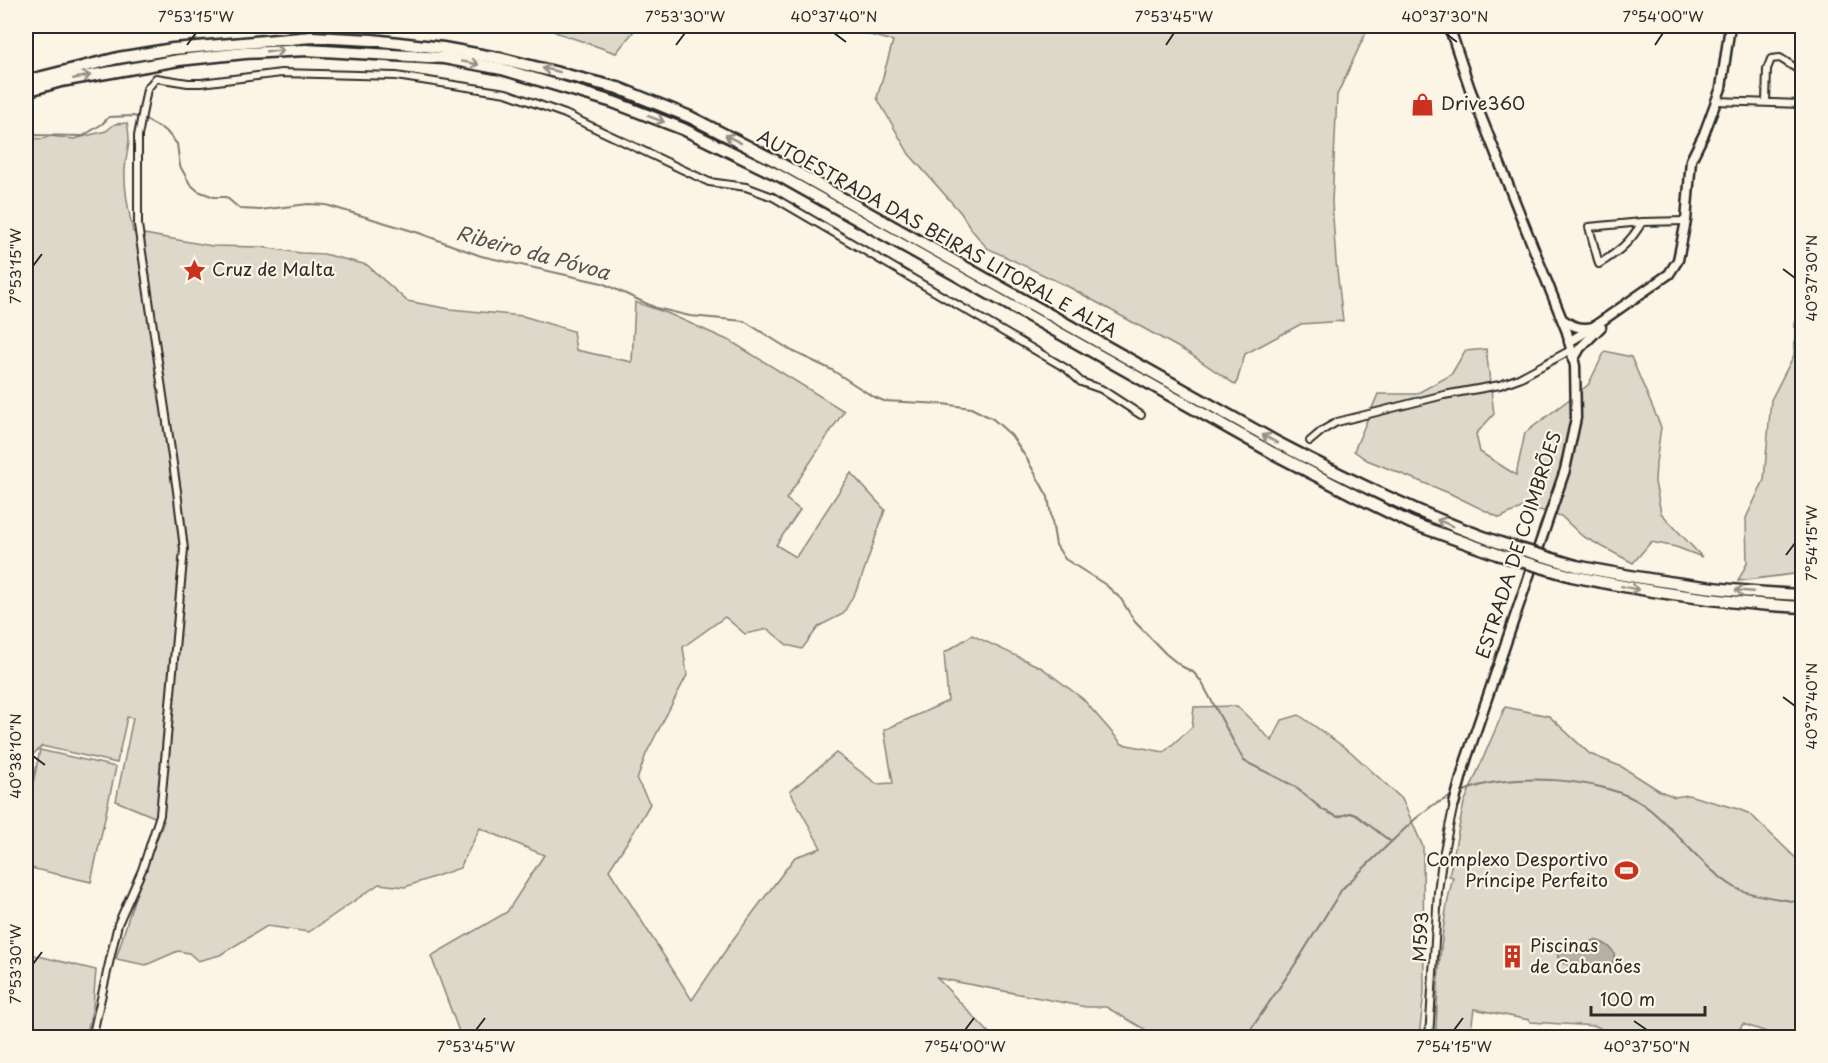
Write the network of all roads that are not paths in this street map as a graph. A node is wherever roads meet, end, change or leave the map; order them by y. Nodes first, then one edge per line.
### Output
1 (1449, 26) edge
2 (1730, 26) edge
3 (1803, 72) edge
4 (26, 81) edge
5 (26, 91) edge
6 (1716, 101) junction
7 (1766, 102) junction
8 (1803, 104) edge
9 (1686, 221) junction
10 (1642, 222) junction
11 (1623, 306) junction
12 (1562, 319) junction
13 (1593, 327) junction
14 (1570, 346) junction
15 (1573, 361) junction
16 (1141, 415) dead end
17 (1310, 441) dead end
18 (1499, 549) junction
19 (1574, 571) junction
20 (1803, 596) edge
21 (1803, 607) edge
22 (1454, 804) joint
23 (92, 1038) edge
24 (1430, 1038) edge

1 - 12 street, ESTRADA DE COIMBRÕES
2 - 6 street
3 - 7 street
18 -> 4 highway, AUTOESTRADA DAS BEIRAS LITORAL E ALTA
5 -> 18 highway, AUTOESTRADA DAS BEIRAS LITORAL E ALTA
6 - 7 street
6 - 9 street
7 - 8 street
9 - 10 street
9 - 11 street
10 - 10 street
11 - 13 street
11 - 15 street
12 - 13 street
12 - 14 street, ESTRADA DE COIMBRÕES
13 - 14 street
14 - 15 street, ESTRADA DE COIMBRÕES
14 - 17 street
15 - 22 street, ESTRADA DE COIMBRÕES
16 - 23 street
18 - 19 highway, AUTOESTRADA DAS BEIRAS LITORAL E ALTA, bridge
20 -> 19 highway, AUTOESTRADA DAS BEIRAS LITORAL E ALTA
19 -> 21 highway, AUTOESTRADA DAS BEIRAS LITORAL E ALTA
22 - 24 street, M593

